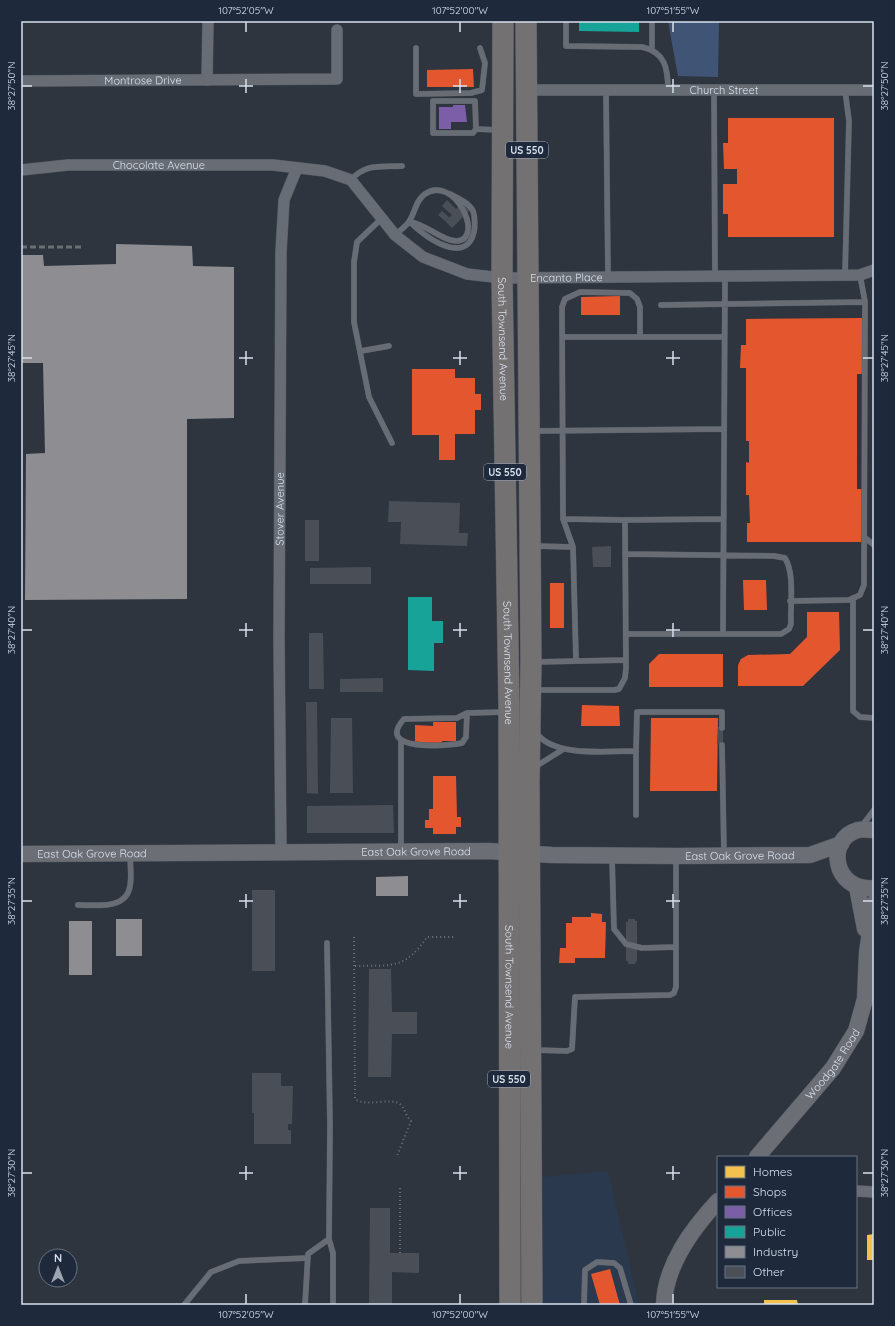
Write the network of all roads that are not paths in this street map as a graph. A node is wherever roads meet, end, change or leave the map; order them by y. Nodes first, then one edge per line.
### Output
1 (208, 21) edge
2 (503, 21) edge
3 (526, 21) edge
4 (566, 21) edge
5 (652, 21) edge
6 (337, 30) dead end
7 (416, 48) dead end
8 (480, 48) dead end
9 (652, 49) junction
10 (207, 80) junction
11 (21, 81) edge
12 (526, 90) junction
13 (606, 90) junction
14 (668, 90) junction
15 (714, 90) junction
16 (845, 90) junction
17 (874, 90) edge
18 (476, 129) junction
19 (503, 130) junction
20 (402, 166) dead end
21 (297, 168) junction
22 (21, 170) edge
23 (351, 180) junction
24 (381, 219) junction
25 (410, 222) junction
26 (394, 235) junction
27 (874, 270) edge
28 (845, 275) junction
29 (860, 275) junction
30 (608, 276) junction
31 (720, 276) junction
32 (502, 278) junction
33 (528, 278) junction
34 (864, 302) junction
35 (661, 305) dead end
36 (724, 305) junction
37 (640, 336) junction
38 (724, 336) junction
39 (562, 337) junction
40 (388, 346) dead end
41 (361, 351) junction
42 (724, 429) junction
43 (529, 431) junction
44 (562, 431) junction
45 (392, 443) dead end
46 (562, 518) junction
47 (723, 519) junction
48 (625, 520) junction
49 (864, 537) junction
50 (874, 545) edge
51 (530, 546) junction
52 (573, 548) junction
53 (625, 554) junction
54 (723, 554) junction
55 (853, 598) junction
56 (790, 601) junction
57 (626, 634) junction
58 (722, 634) junction
59 (576, 660) junction
60 (626, 660) junction
61 (531, 662) junction
62 (530, 690) junction
63 (508, 712) junction
64 (467, 713) junction
65 (874, 718) edge
66 (530, 724) junction
67 (722, 728) dead end
68 (401, 740) junction
69 (722, 744) dead end
70 (562, 750) junction
71 (636, 751) junction
72 (529, 783) junction
73 (874, 810) edge
74 (636, 815) dead end
75 (858, 830) junction
76 (874, 830) edge
77 (841, 844) junction
78 (281, 852) junction
79 (400, 852) junction
80 (520, 853) junction
81 (21, 854) edge
82 (130, 854) junction
83 (612, 855) junction
84 (724, 855) junction
85 (810, 855) junction
86 (676, 856) junction
87 (840, 871) junction
88 (857, 887) junction
89 (874, 888) edge
90 (874, 903) edge
91 (78, 905) dead end
92 (872, 933) edge
93 (327, 943) dead end
94 (676, 947) junction
95 (868, 953) junction
96 (531, 1050) junction
97 (758, 1156) edge
98 (857, 1192) edge
99 (874, 1192) edge
100 (717, 1202) edge
101 (328, 1239) junction
102 (308, 1258) junction
103 (184, 1305) edge
104 (305, 1305) edge
105 (333, 1305) edge
106 (510, 1305) edge
107 (532, 1305) edge
108 (584, 1305) edge
109 (630, 1305) edge
110 (664, 1305) edge

1 - 10 street
2 - 19 highway, South Townsend Avenue / US 550
3 - 12 highway, South Townsend Avenue / US 550
4 - 9 lane
5 - 9 lane
6 - 10 street, Montrose Drive
7 - 8 lane
9 - 14 lane
10 - 11 street, Montrose Drive
12 - 13 street, Church Street
12 - 33 highway, South Townsend Avenue / US 550
13 - 14 street, Church Street
13 - 30 lane
14 - 15 street, Church Street
15 - 16 street, Church Street
15 - 31 lane
16 - 17 street, Church Street
16 - 28 lane
18 - 18 lane
18 - 19 lane
19 - 32 highway, South Townsend Avenue / US 550
20 - 23 lane
21 - 22 street, Chocolate Avenue
21 - 23 street
21 - 78 street, Stover Avenue
23 - 24 street, Encanto Place
24 - 26 street, Encanto Place
24 - 41 lane
25 - 25 lane
25 - 26 lane
26 - 32 street, Encanto Place
27 - 29 street, Encanto Place
28 - 29 street, Encanto Place
28 - 31 street, Encanto Place
29 - 34 lane
30 - 31 street, Encanto Place
30 - 33 street, Encanto Place
31 - 36 lane
32 - 33 street, Encanto Place
32 - 63 highway, South Townsend Avenue / US 550
33 - 43 highway, South Townsend Avenue / US 550
34 - 36 lane
34 - 49 lane
35 - 36 lane
36 - 38 lane
37 - 38 lane
37 - 39 lane
37 - 39 lane
38 - 42 lane
39 - 44 lane
40 - 41 lane
41 - 45 lane
42 - 44 lane
42 - 47 lane
43 - 44 lane
43 - 51 highway, South Townsend Avenue / US 550
44 - 46 lane
46 - 48 lane
46 - 52 lane
47 - 48 lane
47 - 54 lane
48 - 53 lane
49 - 50 lane
49 - 55 lane
51 - 52 lane
51 - 61 highway, South Townsend Avenue / US 550
52 - 59 lane
53 - 54 lane
53 - 57 lane
54 - 56 lane
54 - 58 lane
55 - 56 lane
55 - 65 lane
56 - 58 lane
57 - 58 lane
57 - 60 lane
59 - 60 lane
59 - 61 lane
60 - 62 lane
61 - 62 highway, South Townsend Avenue / US 550
62 - 66 highway, South Townsend Avenue / US 550
63 - 64 lane
63 - 80 highway, South Townsend Avenue / US 550
64 - 68 lane
64 - 68 lane
66 - 70 lane
66 - 72 highway, South Townsend Avenue / US 550
67 - 71 lane
68 - 79 lane
69 - 84 lane
70 - 71 lane
70 - 72 lane
71 - 74 lane
72 - 80 highway, South Townsend Avenue / US 550
73 - 75 lane
75 - 76 street
75 - 77 street
77 - 85 street, East Oak Grove Road
77 - 87 street
78 - 79 street, East Oak Grove Road
78 - 82 street, East Oak Grove Road
79 - 80 street, East Oak Grove Road
80 - 83 street, East Oak Grove Road
80 - 96 highway, South Townsend Avenue / US 550
80 - 106 highway, South Townsend Avenue / US 550
81 - 82 street, East Oak Grove Road
82 - 91 lane
83 - 86 street, East Oak Grove Road
83 - 94 lane
84 - 85 street, East Oak Grove Road
84 - 86 street, East Oak Grove Road
85 - 87 street, East Oak Grove Road
86 - 94 lane
87 - 88 street, East Oak Grove Road
88 - 89 street
88 - 95 street, Woodgate Road
90 - 92 street, Woodgate Road
92 - 95 street, Woodgate Road
93 - 101 lane
94 - 96 lane
95 - 97 street, Woodgate Road
96 - 107 highway, South Townsend Avenue / US 550
98 - 99 street
100 - 110 street
101 - 102 lane
101 - 105 lane
102 - 103 lane
102 - 104 lane
108 - 109 lane

